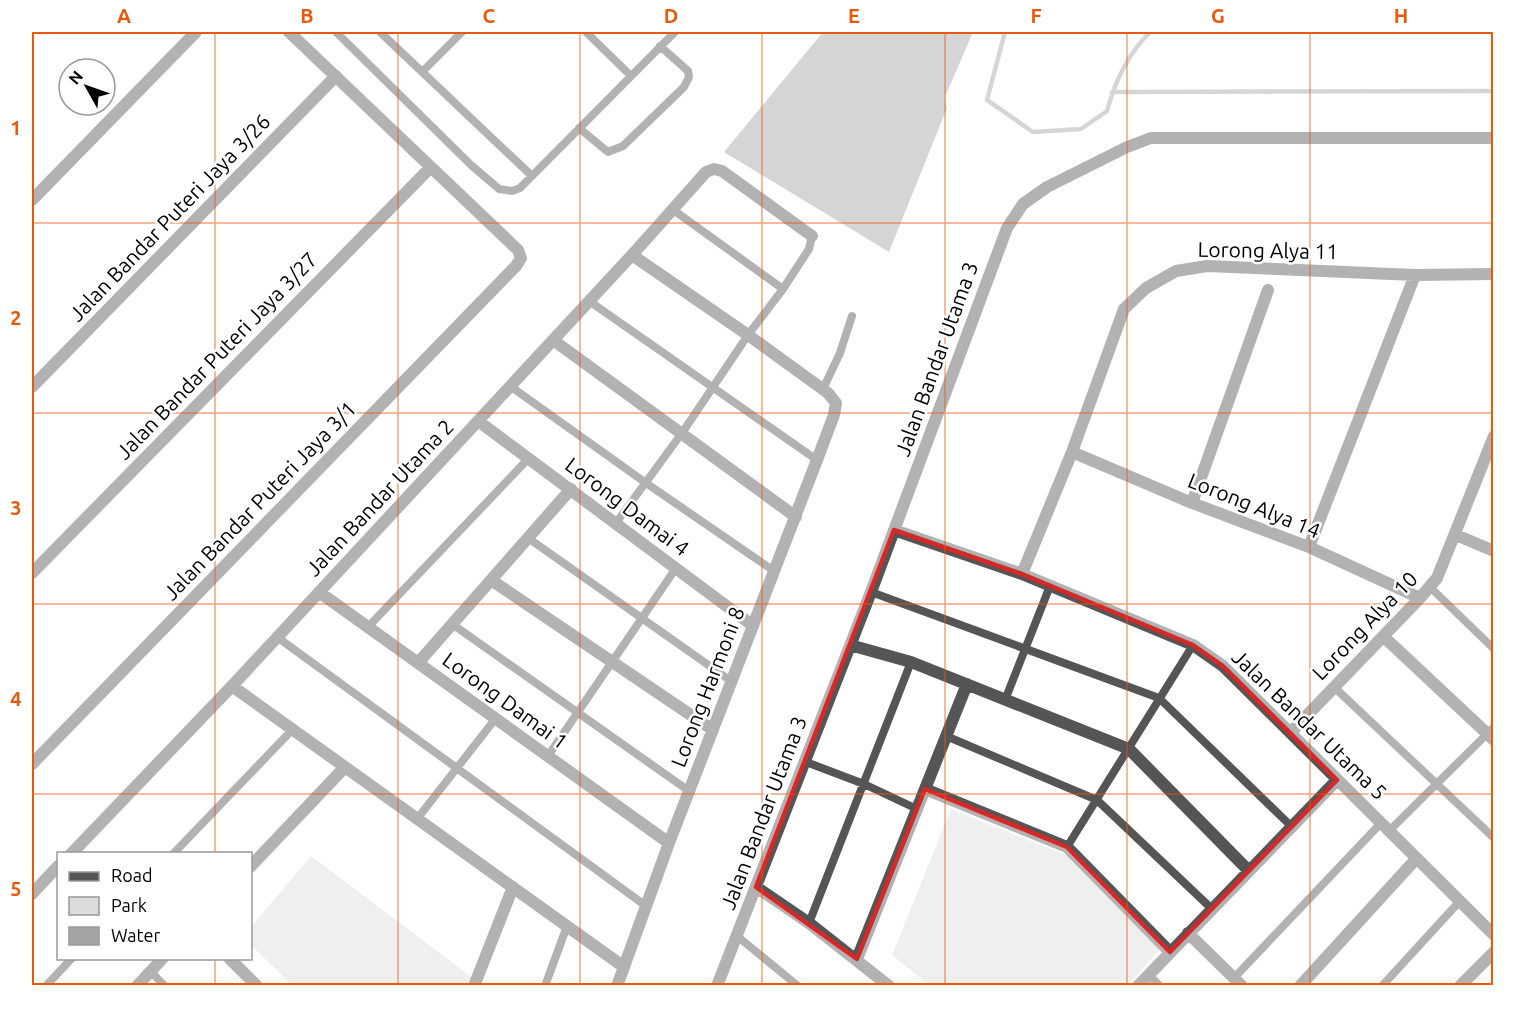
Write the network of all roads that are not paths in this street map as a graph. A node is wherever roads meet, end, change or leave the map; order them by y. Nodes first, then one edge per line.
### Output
1 (196, 32) edge
2 (289, 32) edge
3 (336, 32) edge
4 (380, 32) edge
5 (462, 32) edge
6 (586, 32) edge
7 (675, 32) edge
8 (660, 46) junction
9 (422, 72) junction
10 (336, 76) junction
11 (631, 76) junction
12 (579, 128) junction
13 (1494, 138) edge
14 (431, 167) junction
15 (532, 176) junction
16 (32, 200) edge
17 (672, 209) junction
18 (812, 236) joint
19 (632, 255) junction
20 (1494, 274) edge
21 (1415, 275) junction
22 (783, 289) junction
23 (1268, 290) dead end
24 (589, 301) junction
25 (852, 316) dead end
26 (748, 335) junction
27 (553, 340) junction
28 (510, 386) junction
29 (32, 387) edge
30 (713, 387) junction
31 (823, 389) junction
32 (478, 421) junction
33 (682, 433) junction
34 (1494, 436) edge
35 (1072, 452) junction
36 (529, 458) junction
37 (817, 459) junction
38 (646, 483) junction
39 (571, 489) junction
40 (1192, 503) junction
41 (795, 517) junction
42 (616, 523) junction
43 (894, 530) junction
44 (1456, 535) junction
45 (528, 538) junction
46 (1309, 547) junction
47 (1492, 550) edge
48 (676, 568) junction
49 (774, 570) junction
50 (32, 573) edge
51 (1022, 574) junction
52 (491, 580) junction
53 (1050, 586) junction
54 (1430, 587) junction
55 (320, 592) junction
56 (871, 592) junction
57 (1420, 598) junction
58 (642, 618) junction
59 (452, 624) junction
60 (752, 625) junction
61 (368, 627) junction
62 (1384, 636) junction
63 (277, 637) junction
64 (850, 645) junction
65 (1193, 645) junction
66 (1024, 648) junction
67 (1494, 649) edge
68 (612, 662) junction
69 (911, 662) junction
70 (418, 663) junction
71 (731, 681) junction
72 (967, 684) junction
73 (232, 686) junction
74 (1334, 687) junction
75 (1159, 698) junction
76 (1005, 700) junction
77 (578, 712) junction
78 (496, 718) junction
79 (293, 729) junction
80 (713, 730) junction
81 (1291, 732) junction
82 (1491, 734) edge
83 (946, 736) junction
84 (1129, 749) junction
85 (548, 756) junction
86 (806, 762) junction
87 (32, 764) edge
88 (345, 767) junction
89 (457, 769) junction
90 (1337, 780) junction
91 (864, 784) junction
92 (1436, 784) junction
93 (925, 789) junction
94 (689, 791) junction
95 (1097, 800) junction
96 (917, 809) junction
97 (417, 819) junction
98 (1292, 826) junction
99 (1385, 827) junction
100 (1494, 838) edge
101 (669, 843) junction
102 (1067, 847) junction
103 (77, 851) edge
104 (175, 852) edge
105 (1416, 859) junction
106 (252, 865) edge
107 (57, 867) edge
108 (1249, 871) junction
109 (756, 887) junction
110 (513, 888) junction
111 (32, 894) edge
112 (1460, 902) junction
113 (645, 906) junction
114 (1212, 909) junction
115 (809, 923) junction
116 (567, 926) junction
117 (1188, 933) junction
118 (1494, 935) edge
119 (737, 936) junction
120 (1170, 952) junction
121 (1494, 952) edge
122 (856, 959) junction
123 (70, 960) edge
124 (161, 960) edge
125 (231, 960) edge
126 (624, 967) junction
127 (151, 972) junction
128 (1148, 974) junction
129 (1238, 982) edge
130 (46, 986) edge
131 (137, 986) edge
132 (165, 986) edge
133 (257, 986) edge
134 (474, 986) edge
135 (545, 986) edge
136 (617, 986) edge
137 (717, 986) edge
138 (798, 986) edge
139 (889, 986) edge
140 (1138, 986) edge
141 (1160, 986) edge
142 (1300, 986) edge
143 (1382, 986) edge
144 (1460, 986) edge

1 - 16 street
2 - 10 street
3 - 15 lane
4 - 9 lane
5 - 9 lane
6 - 11 lane
7 - 8 lane
8 - 11 lane
8 - 12 lane
9 - 15 lane
10 - 14 street
10 - 29 street, Jalan Bandar Puteri Jaya 3/26
11 - 12 lane
12 - 15 lane
13 - 43 street, Jalan Bandar Utama 3
14 - 50 street, Jalan Bandar Puteri Jaya 3/27
14 - 87 street, Jalan Bandar Puteri Jaya 3/1
17 - 18 street, Jalan Bandar Utama 2
17 - 19 street, Jalan Bandar Utama 2
17 - 22 lane
18 - 22 lane
19 - 24 street, Jalan Bandar Utama 2
19 - 26 street
20 - 21 street, Lorong Alya 11
21 - 35 street, Lorong Alya 11
21 - 46 street
22 - 26 lane
23 - 40 street
24 - 27 street, Jalan Bandar Utama 2
24 - 30 lane
25 - 31 lane
26 - 30 lane
26 - 31 street
27 - 28 street, Jalan Bandar Utama 2
27 - 33 street
28 - 32 street, Jalan Bandar Utama 2
28 - 38 lane
30 - 33 lane
30 - 37 lane
31 - 37 street, Lorong Harmoni 8
32 - 36 street, Lorong Damai 4
32 - 55 street, Jalan Bandar Utama 2
33 - 38 lane
33 - 41 street
34 - 44 street, Lorong Alya 10
35 - 40 street, Lorong Alya 14
35 - 51 street, Lorong Alya 11
36 - 39 street, Lorong Damai 4
36 - 61 lane
37 - 41 street, Lorong Harmoni 8
38 - 42 lane
38 - 49 lane
39 - 42 street, Lorong Damai 4
39 - 45 street
40 - 46 street, Lorong Alya 14
41 - 49 street, Lorong Harmoni 8
42 - 48 street, Lorong Damai 4
43 - 51 street, Jalan Bandar Utama 5
43 - 56 street, Jalan Bandar Utama 3
44 - 47 street
44 - 54 street, Lorong Alya 10
45 - 52 street
45 - 58 lane
46 - 57 street, Lorong Alya 14
48 - 58 lane
48 - 60 street, Lorong Damai 4
49 - 60 street, Lorong Harmoni 8
51 - 53 street, Jalan Bandar Utama 5
52 - 59 street
52 - 68 street
53 - 65 street, Jalan Bandar Utama 5
53 - 66 lane
54 - 57 street, Lorong Alya 10
54 - 67 lane
55 - 61 street, Lorong Damai 1
55 - 63 street, Jalan Bandar Utama 2
56 - 64 street, Jalan Bandar Utama 3
56 - 66 lane
57 - 62 street, Lorong Alya 10
58 - 68 lane
58 - 71 lane
59 - 70 street
59 - 77 lane
60 - 71 street, Lorong Harmoni 8
61 - 70 street, Lorong Damai 1
62 - 74 street, Lorong Alya 10
62 - 82 street
63 - 73 street, Jalan Bandar Utama 2
63 - 89 lane
64 - 69 street
64 - 86 street, Jalan Bandar Utama 3
65 - 75 lane
65 - 81 street, Jalan Bandar Utama 5
66 - 75 lane
66 - 76 lane
68 - 77 lane
68 - 80 street
69 - 72 street
69 - 91 lane
70 - 78 street, Lorong Damai 1
71 - 80 street, Lorong Harmoni 8
72 - 76 street
72 - 83 street
73 - 79 street
73 - 103 street, Jalan Bandar Utama 2
74 - 81 street, Lorong Alya 10
74 - 92 lane
75 - 84 lane
75 - 98 lane
76 - 84 street
77 - 85 lane
77 - 94 lane
78 - 85 street, Lorong Damai 1
78 - 89 lane
79 - 88 street
79 - 104 lane
80 - 94 street, Lorong Harmoni 8
81 - 90 street, Jalan Bandar Utama 5
82 - 92 lane
83 - 93 street
83 - 95 lane
84 - 95 lane
84 - 108 street
85 - 101 street, Lorong Damai 1
86 - 91 lane
86 - 109 street, Jalan Bandar Utama 3
88 - 97 street
88 - 106 street
89 - 97 lane
89 - 113 lane
90 - 98 street
90 - 99 street, Jalan Bandar Utama 5
91 - 96 lane
91 - 115 lane
92 - 99 lane
92 - 100 lane
93 - 96 street
93 - 102 street
94 - 101 street, Lorong Harmoni 8
95 - 102 lane
95 - 114 lane
96 - 122 street
97 - 110 street
98 - 108 street
99 - 105 street, Jalan Bandar Utama 5
99 - 129 lane
101 - 113 street, Lorong Harmoni 8
102 - 120 street
105 - 112 street, Jalan Bandar Utama 5
105 - 142 street
107 - 111 street
108 - 114 street
109 - 115 street
109 - 119 street, Jalan Bandar Utama 3
110 - 116 street
110 - 134 street
112 - 118 street, Jalan Bandar Utama 5
112 - 143 lane
113 - 126 street, Lorong Harmoni 8
114 - 117 street
115 - 122 street
116 - 126 street
116 - 135 lane
117 - 120 street
117 - 129 street
119 - 137 street, Jalan Bandar Utama 3
119 - 138 lane
120 - 128 street
121 - 144 street
122 - 139 street
123 - 130 lane
124 - 127 street
125 - 133 street
126 - 136 street, Lorong Harmoni 8
127 - 131 street
127 - 132 lane
128 - 140 street
128 - 141 lane

